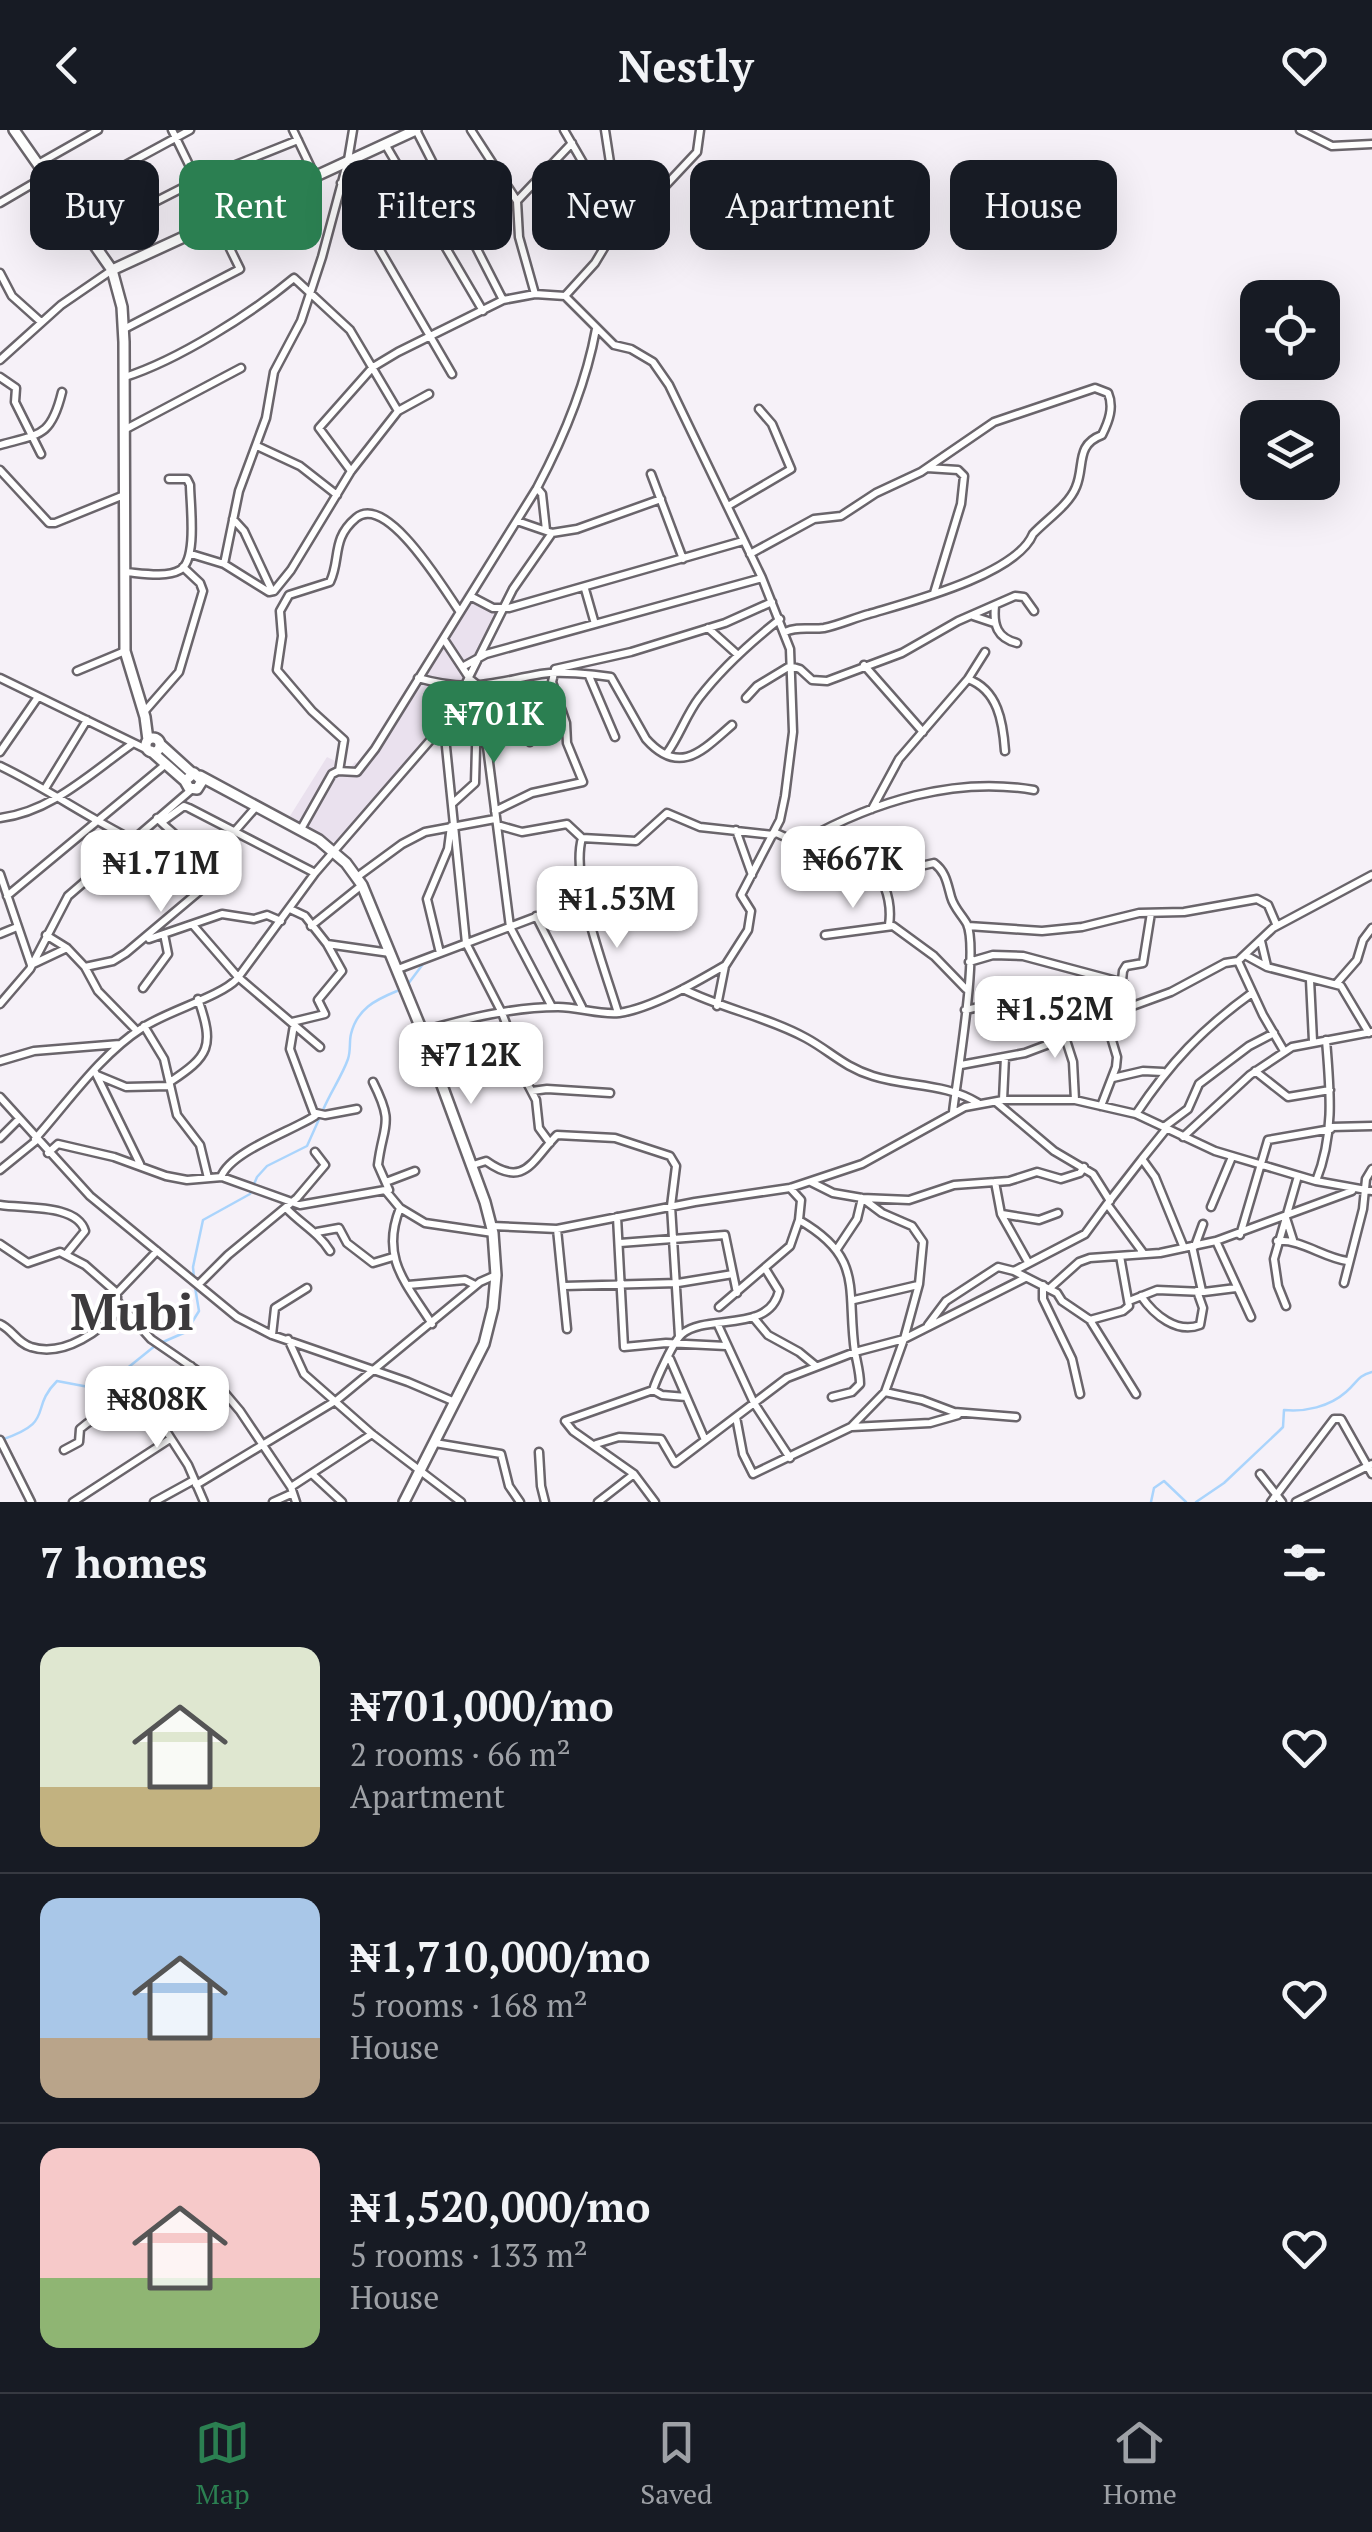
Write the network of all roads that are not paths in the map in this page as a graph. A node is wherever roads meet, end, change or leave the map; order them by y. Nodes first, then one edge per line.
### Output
1 (14, 130) edge
2 (98, 130) edge
3 (190, 130) edge
4 (293, 130) edge
5 (352, 130) edge
6 (416, 130) edge
7 (471, 130) edge
8 (564, 130) edge
9 (605, 130) edge
10 (700, 130) edge
11 (1300, 130) edge
12 (401, 133) edge
13 (174, 134) edge
14 (298, 140) junction
15 (572, 142) junction
16 (386, 144) junction
17 (1372, 144) edge
18 (35, 160) edge
19 (45, 160) edge
20 (130, 160) edge
21 (188, 160) edge
22 (248, 160) edge
23 (307, 160) edge
24 (348, 160) joint
25 (582, 160) edge
26 (610, 160) edge
27 (342, 177) edge
28 (670, 181) edge
29 (340, 183) junction
30 (30, 185) edge
31 (517, 201) junction
32 (0, 203) edge
33 (179, 240) edge
34 (98, 250) edge
35 (231, 250) edge
36 (603, 250) edge
37 (112, 270) junction
38 (0, 274) edge
39 (311, 292) junction
40 (535, 294) junction
41 (565, 296) junction
42 (503, 300) junction
43 (484, 312) junction
44 (41, 322) junction
45 (124, 329) junction
46 (596, 330) junction
47 (431, 336) junction
48 (0, 358) edge
49 (241, 368) dead end
50 (373, 368) junction
51 (452, 374) dead end
52 (0, 376) edge
53 (125, 377) junction
54 (62, 392) dead end
55 (429, 394) dead end
56 (759, 409) dead end
57 (398, 411) junction
58 (124, 430) junction
59 (32, 439) junction
60 (0, 445) edge
61 (257, 446) junction
62 (41, 454) dead end
63 (926, 468) junction
64 (0, 470) edge
65 (351, 472) junction
66 (651, 474) dead end
67 (169, 479) dead end
68 (9, 481) junction
69 (0, 486) edge
70 (537, 488) junction
71 (124, 495) junction
72 (337, 495) junction
73 (661, 499) junction
74 (728, 506) junction
75 (232, 518) junction
76 (517, 521) junction
77 (549, 532) junction
78 (743, 541) junction
79 (191, 554) junction
80 (750, 554) junction
81 (683, 559) junction
82 (224, 564) junction
83 (183, 568) junction
84 (124, 572) junction
85 (762, 578) junction
86 (586, 589) junction
87 (272, 592) junction
88 (934, 594) junction
89 (470, 596) junction
90 (772, 602) junction
91 (996, 605) junction
92 (504, 608) junction
93 (1034, 611) dead end
94 (460, 612) junction
95 (973, 616) junction
96 (780, 619) junction
97 (595, 624) junction
98 (994, 624) junction
99 (708, 628) junction
100 (786, 632) junction
101 (444, 640) junction
102 (1017, 642) dead end
103 (126, 652) junction
104 (986, 652) dead end
105 (738, 655) junction
106 (480, 657) junction
107 (864, 665) junction
108 (464, 666) junction
109 (790, 666) junction
110 (77, 671) dead end
111 (552, 674) junction
112 (588, 676) junction
113 (0, 678) edge
114 (418, 678) junction
115 (968, 678) junction
116 (470, 679) junction
117 (464, 688) junction
118 (484, 692) junction
119 (38, 697) junction
120 (746, 698) dead end
121 (144, 715) junction
122 (87, 720) junction
123 (444, 725) junction
124 (732, 726) dead end
125 (922, 732) junction
126 (615, 737) dead end
127 (128, 742) junction
128 (530, 742) dead end
129 (152, 745) junction
130 (1005, 751) dead end
131 (0, 752) edge
132 (667, 753) junction
133 (167, 764) junction
134 (0, 766) edge
135 (339, 771) junction
136 (192, 782) junction
137 (46, 788) junction
138 (1034, 790) dead end
139 (58, 797) junction
140 (452, 802) junction
141 (257, 806) junction
142 (871, 810) junction
143 (0, 818) edge
144 (496, 818) junction
145 (160, 820) junction
146 (97, 822) junction
147 (453, 825) junction
148 (301, 830) junction
149 (736, 830) junction
150 (233, 831) junction
151 (774, 833) junction
152 (822, 834) junction
153 (582, 838) junction
154 (132, 840) junction
155 (335, 852) junction
156 (202, 861) junction
157 (315, 873) junction
158 (0, 874) edge
159 (752, 875) junction
160 (1372, 875) edge
161 (359, 881) junction
162 (882, 883) junction
163 (7, 896) junction
164 (586, 898) junction
165 (290, 908) junction
166 (1151, 914) junction
167 (536, 916) junction
168 (281, 921) junction
169 (193, 925) junction
170 (889, 925) junction
171 (312, 926) junction
172 (968, 926) junction
173 (1276, 926) junction
174 (18, 927) junction
175 (510, 927) junction
176 (1372, 928) edge
177 (0, 934) edge
178 (164, 934) junction
179 (46, 936) junction
180 (825, 936) dead end
181 (1260, 940) junction
182 (1372, 940) edge
183 (466, 943) junction
184 (138, 944) junction
185 (327, 944) junction
186 (1361, 946) junction
187 (67, 948) junction
188 (391, 953) junction
189 (440, 953) junction
190 (1242, 958) junction
191 (969, 962) junction
192 (32, 965) junction
193 (725, 966) junction
194 (85, 967) junction
195 (1267, 967) junction
196 (398, 970) junction
197 (238, 978) junction
198 (1310, 980) junction
199 (1124, 983) junction
200 (1336, 984) junction
201 (143, 988) dead end
202 (684, 989) junction
203 (967, 990) junction
204 (1252, 993) junction
205 (198, 999) junction
206 (0, 1004) edge
207 (717, 1006) junction
208 (552, 1007) junction
209 (582, 1007) junction
210 (965, 1010) junction
211 (502, 1012) junction
212 (618, 1013) junction
213 (1117, 1013) junction
214 (292, 1024) junction
215 (140, 1028) junction
216 (422, 1031) junction
217 (1370, 1032) edge
218 (1274, 1033) junction
219 (1069, 1035) junction
220 (1326, 1040) junction
221 (1312, 1042) junction
222 (122, 1044) junction
223 (320, 1047) dead end
224 (1284, 1052) junction
225 (1005, 1057) junction
226 (520, 1060) dead end
227 (0, 1061) edge
228 (961, 1065) junction
229 (1255, 1071) junction
230 (1164, 1072) junction
231 (96, 1073) junction
232 (523, 1075) dead end
233 (1111, 1079) junction
234 (373, 1082) dead end
235 (170, 1084) junction
236 (1330, 1090) junction
237 (532, 1091) junction
238 (610, 1093) dead end
239 (956, 1093) junction
240 (0, 1097) edge
241 (1075, 1100) junction
242 (999, 1101) junction
243 (978, 1104) junction
244 (1101, 1106) junction
245 (356, 1109) dead end
246 (954, 1112) junction
247 (320, 1114) junction
248 (1136, 1114) junction
249 (19, 1119) junction
250 (1372, 1126) edge
251 (1166, 1128) junction
252 (1331, 1128) junction
253 (0, 1138) edge
254 (1182, 1138) junction
255 (36, 1140) junction
256 (550, 1142) junction
257 (314, 1152) dead end
258 (48, 1153) junction
259 (1232, 1156) junction
260 (1142, 1159) junction
261 (1260, 1164) junction
262 (140, 1165) junction
263 (472, 1166) junction
264 (1084, 1167) junction
265 (1372, 1169) edge
266 (0, 1170) edge
267 (415, 1171) dead end
268 (1298, 1176) junction
269 (221, 1177) junction
270 (208, 1178) junction
271 (995, 1181) junction
272 (1316, 1181) junction
273 (386, 1182) junction
274 (811, 1182) junction
275 (790, 1188) junction
276 (1364, 1190) edge
277 (390, 1192) junction
278 (862, 1198) junction
279 (1108, 1202) junction
280 (0, 1204) edge
281 (288, 1206) junction
282 (671, 1206) junction
283 (1211, 1207) dead end
284 (400, 1208) junction
285 (1058, 1213) dead end
286 (1001, 1214) junction
287 (1287, 1216) junction
288 (617, 1217) junction
289 (800, 1220) junction
290 (1203, 1224) dead end
291 (556, 1229) junction
292 (492, 1230) junction
293 (316, 1232) junction
294 (1240, 1234) junction
295 (674, 1239) junction
296 (1293, 1240) junction
297 (1277, 1241) junction
298 (1216, 1242) junction
299 (620, 1243) junction
300 (0, 1244) edge
301 (1190, 1247) junction
302 (837, 1249) junction
303 (157, 1250) junction
304 (330, 1251) dead end
305 (67, 1253) junction
306 (1144, 1254) junction
307 (1120, 1256) junction
308 (393, 1257) junction
309 (1347, 1261) junction
310 (1028, 1262) junction
311 (766, 1270) junction
312 (1014, 1271) junction
313 (733, 1274) junction
314 (496, 1275) junction
315 (1025, 1278) junction
316 (678, 1283) junction
317 (200, 1284) junction
318 (919, 1284) junction
319 (1344, 1284) dead end
320 (622, 1285) junction
321 (408, 1286) junction
322 (476, 1286) junction
323 (564, 1286) junction
324 (1046, 1286) junction
325 (308, 1288) dead end
326 (1236, 1288) junction
327 (1199, 1291) junction
328 (117, 1293) junction
329 (736, 1293) junction
330 (1142, 1296) junction
331 (854, 1300) junction
332 (1129, 1301) junction
333 (122, 1306) junction
334 (1286, 1306) dead end
335 (719, 1307) dead end
336 (753, 1316) junction
337 (1251, 1317) dead end
338 (1090, 1320) junction
339 (0, 1324) edge
340 (433, 1324) junction
341 (718, 1325) junction
342 (927, 1326) junction
343 (567, 1330) dead end
344 (272, 1335) junction
345 (679, 1336) junction
346 (904, 1339) junction
347 (288, 1340) junction
348 (672, 1345) junction
349 (726, 1346) junction
350 (855, 1352) junction
351 (670, 1359) junction
352 (191, 1366) junction
353 (816, 1366) junction
354 (376, 1371) junction
355 (653, 1390) junction
356 (885, 1392) junction
357 (1080, 1394) dead end
358 (1136, 1394) dead end
359 (686, 1397) junction
360 (832, 1398) dead end
361 (337, 1400) junction
362 (456, 1403) junction
363 (754, 1403) junction
364 (152, 1406) junction
365 (962, 1413) junction
366 (736, 1417) junction
367 (1016, 1417) dead end
368 (851, 1427) junction
369 (372, 1434) junction
370 (170, 1439) junction
371 (705, 1440) junction
372 (434, 1443) junction
373 (596, 1444) junction
374 (1, 1445) edge
375 (263, 1446) junction
376 (64, 1450) dead end
377 (539, 1452) dead end
378 (790, 1458) junction
379 (421, 1468) junction
380 (1371, 1468) edge
381 (312, 1474) junction
382 (634, 1474) junction
383 (1260, 1474) dead end
384 (195, 1483) junction
385 (292, 1490) junction
386 (1277, 1500) edge
387 (31, 1502) edge
388 (74, 1502) edge
389 (154, 1502) edge
390 (204, 1502) edge
391 (272, 1502) edge
392 (296, 1502) edge
393 (342, 1502) edge
394 (404, 1502) edge
395 (461, 1502) edge
396 (520, 1502) edge
397 (545, 1502) edge
398 (598, 1502) edge
399 (654, 1502) edge
400 (1296, 1502) edge

1 - 18 main road
2 - 19 street
3 - 13 street
4 - 14 street
5 - 24 street
6 - 12 main road
6 - 42 street
7 - 31 street
8 - 15 street
9 - 26 street
10 - 28 street
11 - 17 street
12 - 16 main road
13 - 20 street
13 - 21 street
14 - 22 street
14 - 23 street
15 - 25 street
15 - 31 street
16 - 24 main road
16 - 43 street
27 - 29 street
29 - 39 street
29 - 47 street
30 - 32 street
31 - 40 street
33 - 37 main road
34 - 37 main road
35 - 45 street
36 - 41 street
37 - 44 street
37 - 45 main road
38 - 44 street
39 - 50 street
39 - 53 street
39 - 61 street
40 - 41 street
40 - 42 street
41 - 46 street
42 - 43 street
43 - 47 street
44 - 48 street
45 - 53 main road
46 - 70 street
46 - 74 street
47 - 50 street
47 - 51 street
49 - 58 street
50 - 57 street
50 - 65 street
52 - 59 street
53 - 58 main road
54 - 59 street
55 - 57 street
56 - 74 street
57 - 65 street
58 - 71 main road
59 - 60 street
59 - 62 street
61 - 72 street
61 - 75 street
63 - 80 street
63 - 88 street
63 - 88 street
64 - 68 street
65 - 72 street
66 - 73 street
67 - 79 street
68 - 69 street
68 - 71 street
70 - 76 street
70 - 77 street
71 - 84 main road
72 - 87 street
73 - 77 street
73 - 81 street
74 - 78 street
75 - 82 street
75 - 87 street
76 - 77 street
76 - 89 street
77 - 92 street
78 - 80 street
78 - 81 street
79 - 82 street
79 - 83 street
80 - 85 street
81 - 86 street
82 - 87 street
83 - 84 street
83 - 121 street
84 - 103 main road
85 - 90 street
85 - 97 street
86 - 92 street
86 - 97 street
88 - 100 street
89 - 92 street
89 - 94 street
90 - 96 street
90 - 99 street
91 - 93 street
91 - 95 street
91 - 98 street
92 - 106 street
94 - 101 street
94 - 135 street
95 - 98 street
95 - 107 street
96 - 100 street
96 - 105 street
97 - 106 street
98 - 102 street
99 - 105 street
99 - 111 street
100 - 109 street
101 - 108 street
101 - 114 street
103 - 110 street
103 - 121 main road
104 - 115 street
105 - 132 street
106 - 108 street
106 - 116 street
107 - 109 street
107 - 125 street
108 - 116 street
109 - 120 street
109 - 151 street
111 - 112 street
111 - 118 street
111 - 144 street
112 - 126 street
112 - 132 street
113 - 119 street
114 - 117 street
114 - 135 street
115 - 125 street
115 - 130 street
116 - 117 street
116 - 118 street
117 - 118 street
117 - 123 street
118 - 128 street
118 - 140 street
118 - 144 street
119 - 122 street
119 - 131 street
121 - 129 main road
122 - 127 street
122 - 137 street
123 - 140 street
123 - 155 street
124 - 132 street
125 - 142 street
127 - 129 street
127 - 139 street
129 - 133 main road
129 - 136 main road
133 - 136 main road
133 - 146 street
134 - 137 street
135 - 148 street
136 - 141 main road
136 - 145 street
137 - 139 street
138 - 142 street
139 - 143 street
139 - 146 street
140 - 147 street
141 - 148 main road
141 - 150 street
142 - 152 street
144 - 147 street
144 - 153 street
144 - 175 street
145 - 150 street
145 - 154 street
145 - 156 street
146 - 154 street
146 - 163 street
147 - 161 street
147 - 183 street
147 - 189 street
148 - 155 main road
149 - 151 street
149 - 153 street
149 - 159 street
150 - 156 street
150 - 157 street
151 - 152 street
151 - 159 street
152 - 162 street
153 - 164 street
154 - 179 street
155 - 157 street
155 - 161 main road
156 - 184 street
157 - 165 street
158 - 163 street
159 - 193 street
160 - 173 street
161 - 171 street
161 - 188 main road
162 - 170 street
162 - 172 street
163 - 174 street
164 - 167 street
164 - 212 street
165 - 168 street
165 - 171 street
166 - 172 street
166 - 173 street
166 - 199 street
167 - 175 street
167 - 209 street
168 - 169 street
168 - 197 street
169 - 178 street
169 - 197 street
170 - 180 street
170 - 203 street
171 - 185 street
172 - 191 street
173 - 181 street
174 - 177 street
174 - 192 street
175 - 183 street
175 - 208 street
176 - 186 street
178 - 184 street
178 - 201 street
179 - 187 street
179 - 192 street
181 - 190 street
181 - 195 street
182 - 186 street
183 - 189 street
183 - 211 street
184 - 194 street
185 - 188 street
185 - 214 street
186 - 200 street
187 - 192 street
187 - 194 street
188 - 196 main road
189 - 196 street
190 - 195 street
190 - 204 street
190 - 213 street
191 - 199 street
191 - 203 street
192 - 206 street
193 - 202 street
193 - 207 street
194 - 215 street
195 - 198 street
196 - 216 main road
197 - 205 street
197 - 214 street
198 - 200 street
198 - 221 street
199 - 213 street
200 - 217 street
202 - 207 street
202 - 212 street
203 - 210 street
204 - 218 street
204 - 230 street
205 - 215 street
205 - 235 street
207 - 239 street
208 - 209 street
208 - 211 street
209 - 212 street
210 - 219 street
210 - 228 street
211 - 216 street
211 - 226 street
213 - 219 street
213 - 233 street
214 - 223 street
214 - 247 street
215 - 222 street
215 - 235 street
216 - 263 main road
217 - 220 street
218 - 224 street
218 - 251 street
219 - 225 street
219 - 241 street
220 - 221 street
220 - 236 street
221 - 224 street
222 - 227 street
222 - 231 street
224 - 229 street
225 - 228 street
225 - 242 street
228 - 239 street
229 - 236 street
229 - 254 street
230 - 233 street
230 - 248 street
231 - 235 street
231 - 255 street
231 - 262 street
232 - 237 street
233 - 244 street
234 - 273 street
235 - 270 street
236 - 252 street
237 - 238 street
237 - 256 street
239 - 243 street
239 - 246 street
240 - 249 street
241 - 242 street
241 - 244 street
242 - 243 street
242 - 264 street
243 - 246 street
244 - 248 street
245 - 247 street
246 - 274 street
247 - 269 street
248 - 251 street
249 - 253 street
249 - 255 street
250 - 252 street
251 - 254 street
251 - 260 street
252 - 261 street
252 - 272 street
254 - 259 street
255 - 258 street
255 - 266 street
256 - 263 street
256 - 282 street
257 - 281 street
258 - 262 street
258 - 303 street
259 - 261 street
259 - 283 street
260 - 279 street
260 - 301 street
261 - 268 street
261 - 294 street
262 - 270 street
263 - 292 main road
264 - 271 street
264 - 279 street
265 - 276 street
267 - 273 street
268 - 272 street
268 - 287 street
269 - 270 street
269 - 281 street
271 - 278 street
271 - 286 street
272 - 276 street
273 - 277 street
274 - 275 street
274 - 278 street
275 - 282 street
275 - 289 street
276 - 287 street
276 - 309 street
277 - 281 street
277 - 284 street
278 - 302 street
278 - 318 street
279 - 306 street
279 - 310 street
280 - 305 street
281 - 293 street
281 - 317 street
282 - 288 street
282 - 295 street
284 - 292 street
284 - 308 street
285 - 286 street
286 - 310 street
287 - 294 street
287 - 296 street
287 - 297 street
288 - 291 street
288 - 299 street
289 - 302 street
289 - 311 street
290 - 301 street
291 - 292 street
291 - 323 street
292 - 314 main road
293 - 304 street
293 - 308 street
294 - 298 street
295 - 299 street
295 - 313 street
295 - 316 street
296 - 297 street
296 - 309 street
297 - 334 street
298 - 301 street
298 - 326 street
299 - 320 street
300 - 305 street
301 - 306 street
301 - 327 street
302 - 331 street
303 - 317 street
303 - 328 street
305 - 328 street
306 - 307 street
307 - 324 street
307 - 332 street
308 - 321 street
309 - 319 street
310 - 312 street
311 - 329 street
311 - 336 street
312 - 315 street
312 - 342 street
313 - 316 street
313 - 329 street
314 - 322 street
314 - 362 main road
315 - 324 street
315 - 342 street
316 - 320 street
316 - 345 street
317 - 344 street
318 - 331 street
318 - 346 street
320 - 323 street
320 - 348 street
321 - 322 street
321 - 340 street
322 - 340 street
323 - 343 street
324 - 338 street
324 - 357 street
325 - 344 street
326 - 327 street
326 - 337 street
327 - 330 street
327 - 330 street
328 - 333 street
329 - 335 street
330 - 332 street
331 - 350 street
332 - 338 street
333 - 339 street
333 - 352 street
336 - 341 street
336 - 353 street
338 - 358 street
340 - 354 street
341 - 345 street
341 - 349 street
342 - 346 street
344 - 347 street
345 - 348 street
346 - 350 street
346 - 356 street
347 - 354 street
347 - 361 street
348 - 349 street
348 - 351 street
349 - 363 street
350 - 353 street
350 - 360 street
351 - 355 street
351 - 359 street
352 - 364 street
352 - 375 street
353 - 363 street
354 - 361 street
354 - 362 street
355 - 359 street
355 - 373 street
356 - 365 street
356 - 368 street
359 - 371 street
361 - 369 street
361 - 375 street
362 - 372 main road
363 - 366 street
363 - 378 street
364 - 370 street
364 - 376 street
365 - 367 street
365 - 368 street
366 - 371 street
366 - 378 street
368 - 378 street
369 - 379 street
369 - 381 street
370 - 384 street
370 - 388 street
371 - 373 street
372 - 379 main road
372 - 396 street
373 - 382 street
374 - 387 street
375 - 384 street
375 - 385 street
377 - 397 street
379 - 394 main road
379 - 395 street
380 - 386 street
380 - 400 street
381 - 385 street
381 - 393 street
382 - 398 street
382 - 399 street
383 - 386 street
384 - 389 street
384 - 390 street
385 - 391 street
385 - 392 street

